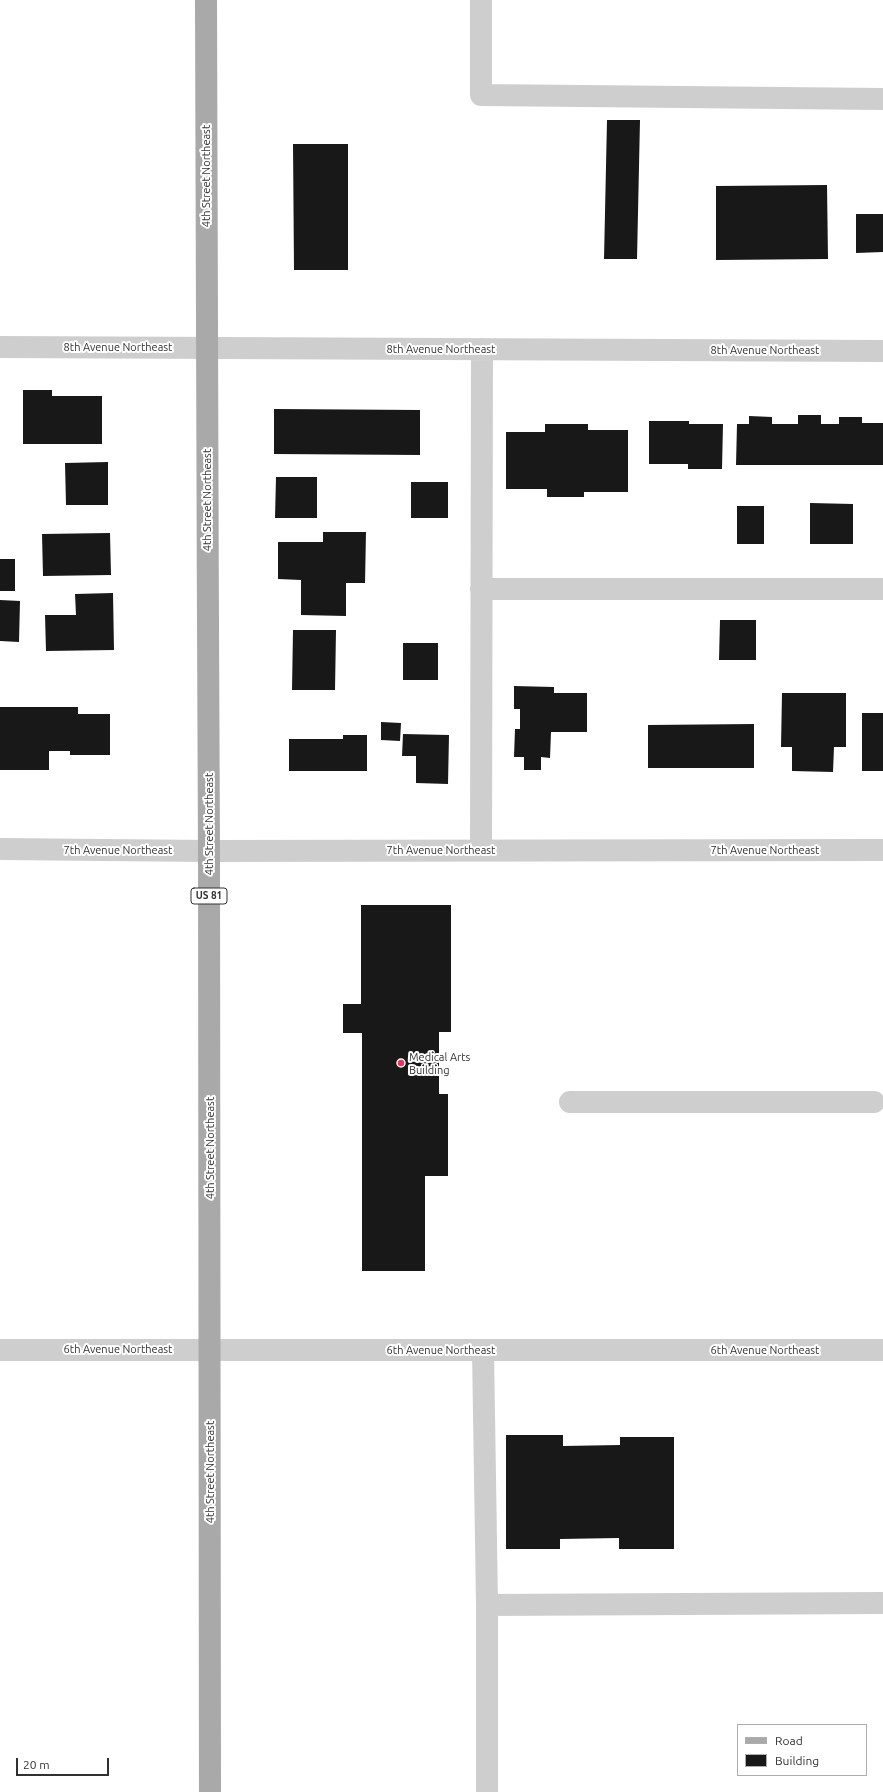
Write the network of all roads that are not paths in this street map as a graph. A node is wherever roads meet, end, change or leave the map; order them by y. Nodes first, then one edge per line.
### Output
1 (206, 0) edge
2 (481, 0) edge
3 (883, 99) edge
4 (0, 346) edge
5 (206, 348) junction
6 (482, 349) junction
7 (883, 351) edge
8 (481, 589) junction
9 (883, 590) edge
10 (0, 849) edge
11 (209, 850) junction
12 (481, 850) junction
13 (883, 850) edge
14 (570, 1102) dead end
15 (874, 1102) dead end
16 (210, 1349) junction
17 (0, 1350) edge
18 (483, 1350) junction
19 (883, 1350) edge
20 (883, 1603) edge
21 (486, 1605) junction
22 (210, 1792) edge
23 (487, 1792) edge

1 - 5 main road, 4th Street Northeast / US 81
2 - 3 street
4 - 5 street, 8th Avenue Northeast
5 - 6 street, 8th Avenue Northeast
5 - 11 main road, 4th Street Northeast / US 81
6 - 7 street, 8th Avenue Northeast
6 - 8 street
8 - 9 street
8 - 12 street
10 - 11 street, 7th Avenue Northeast
11 - 12 street, 7th Avenue Northeast
11 - 16 main road, 4th Street Northeast / US 81
12 - 13 street, 7th Avenue Northeast
14 - 15 street
16 - 17 street, 6th Avenue Northeast
16 - 18 street, 6th Avenue Northeast
16 - 22 main road, 4th Street Northeast / US 81
18 - 19 street, 6th Avenue Northeast
18 - 21 street
20 - 21 street
21 - 23 street

